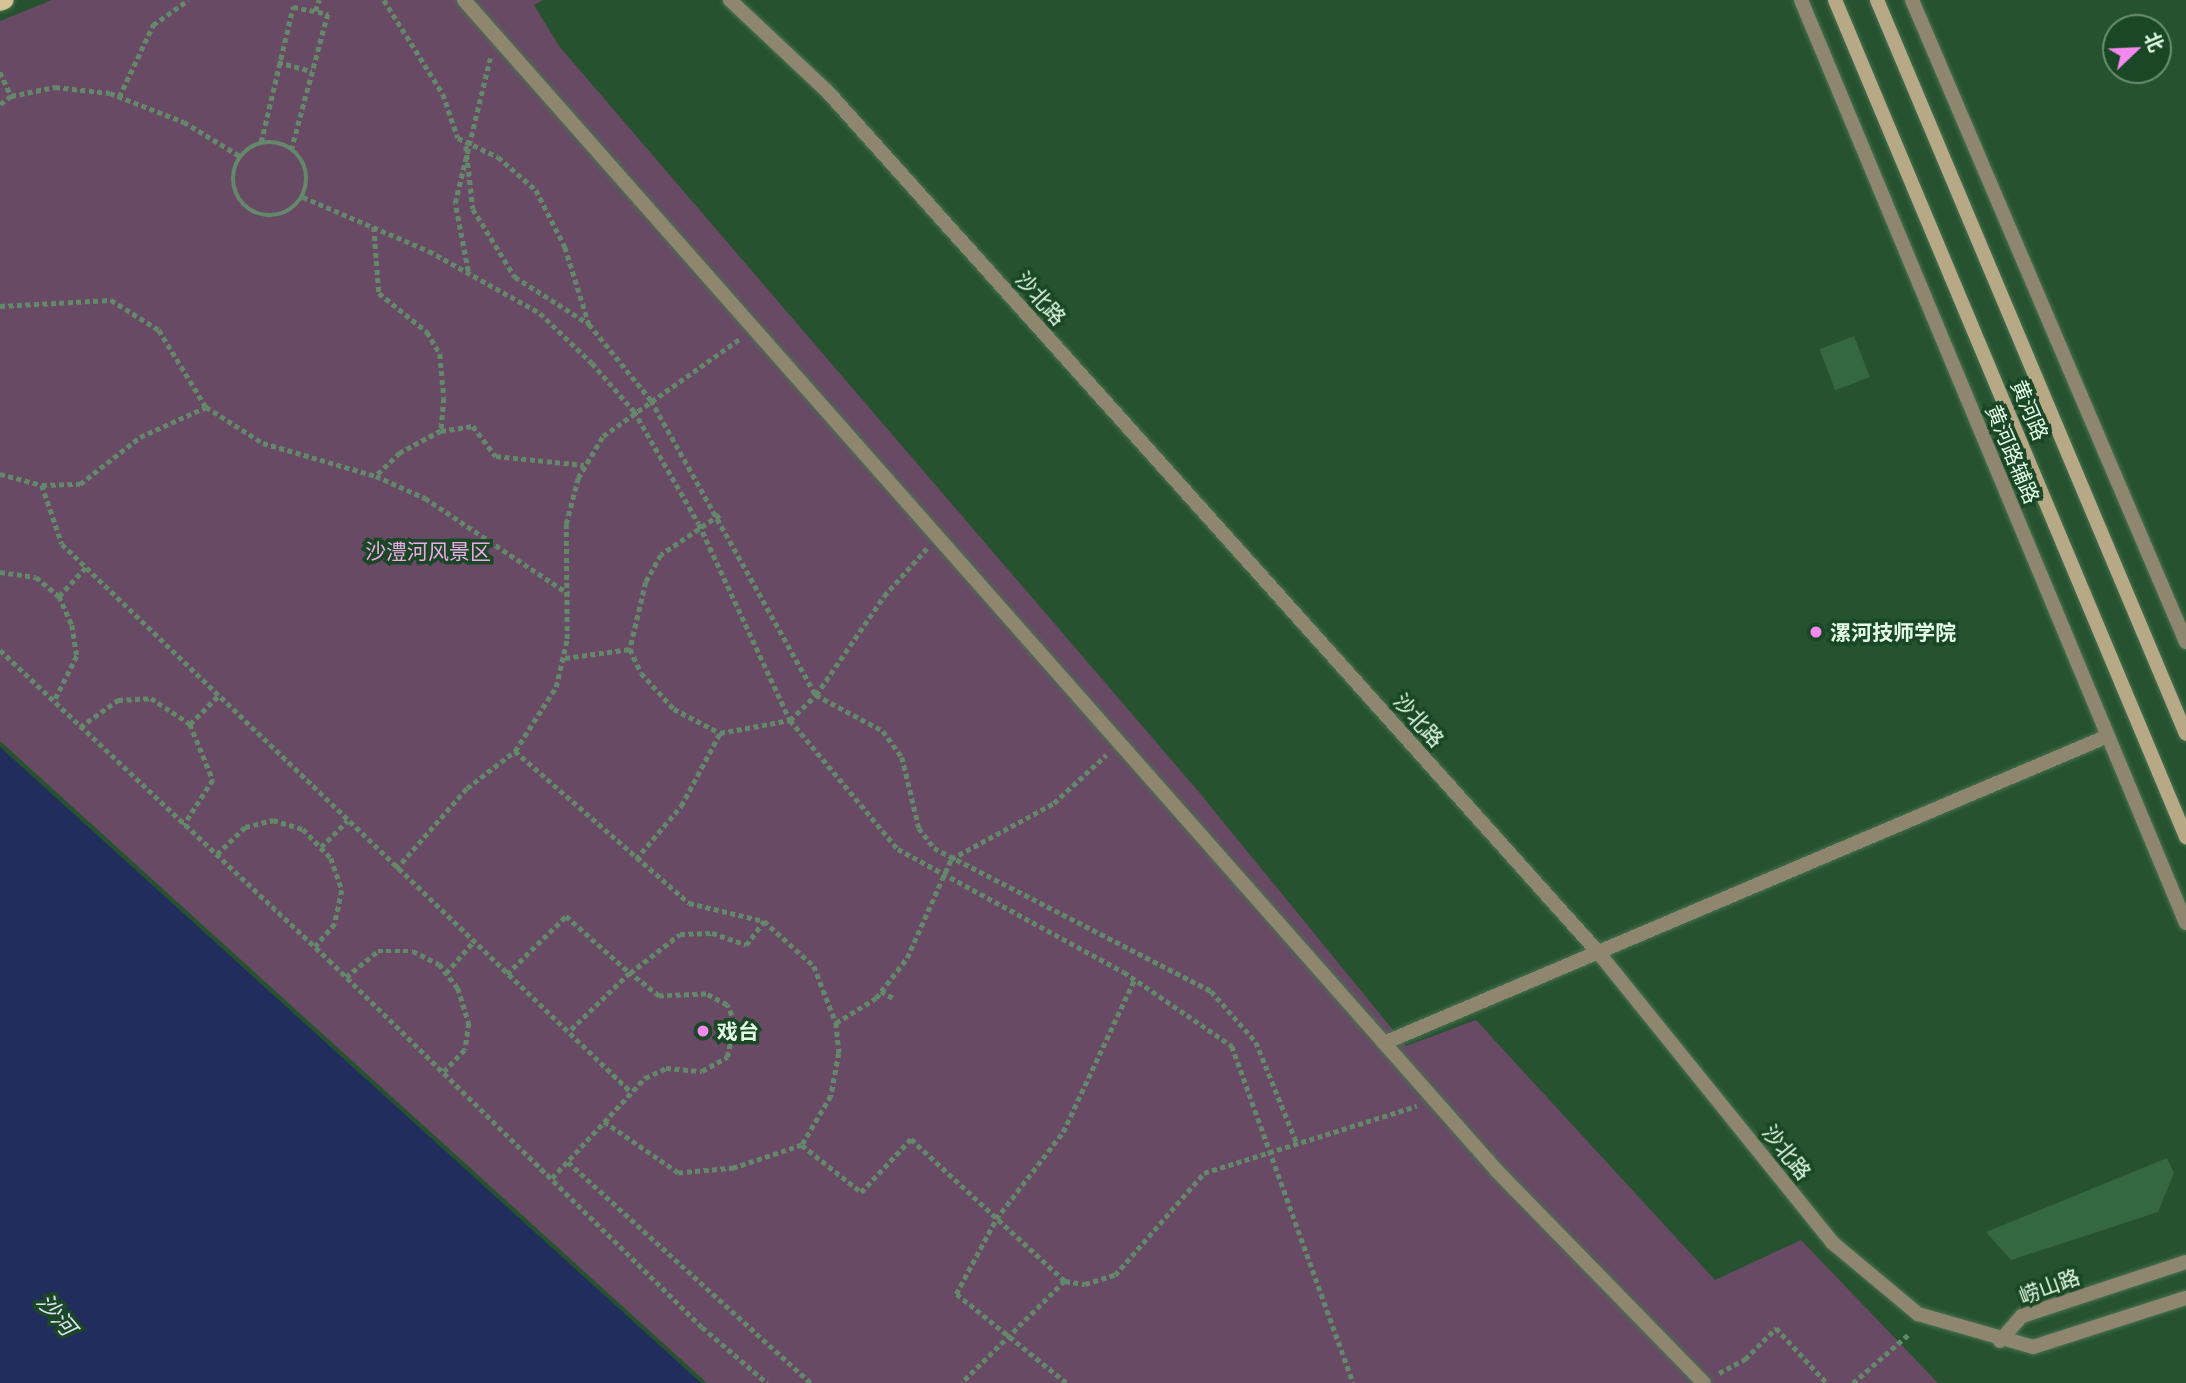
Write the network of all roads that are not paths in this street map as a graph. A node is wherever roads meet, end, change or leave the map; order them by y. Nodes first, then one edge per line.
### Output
1 (5, 0) edge
2 (464, 0) edge
3 (730, 0) edge
4 (1801, 0) edge
5 (1835, 0) edge
6 (1877, 0) edge
7 (1912, 0) edge
8 (0, 2) edge
9 (2186, 642) edge
10 (2186, 734) edge
11 (2108, 736) junction
12 (2186, 836) edge
13 (2186, 923) edge
14 (1598, 952) junction
15 (1384, 1043) junction
16 (2186, 1262) edge
17 (2186, 1298) edge
18 (2000, 1341) junction
19 (1703, 1382) edge

1 - 8 main road
2 - 15 street
3 - 14 street, 沙北路
4 - 11 street, 黄河路辅路
5 - 12 main road, 黄河路
6 - 10 main road, 黄河路
7 - 9 street
11 - 13 street, 黄河路辅路
11 - 14 street
14 - 15 street
14 - 18 street, 沙北路
15 - 19 street
16 - 18 street, 崂山路
17 - 18 street

